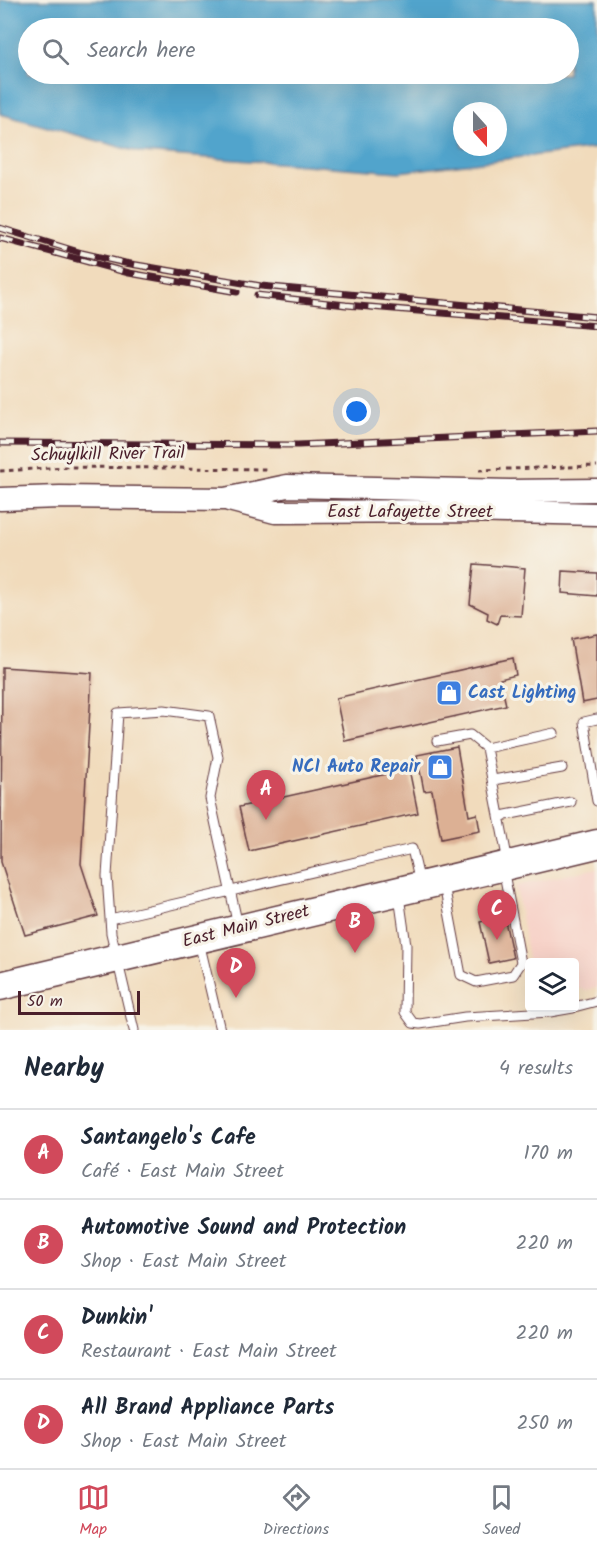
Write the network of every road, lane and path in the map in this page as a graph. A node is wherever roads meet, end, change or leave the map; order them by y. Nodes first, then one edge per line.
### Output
1 (216, 467) dead end
2 (0, 471) edge
3 (597, 490) edge
4 (0, 499) edge
5 (225, 499) junction
6 (597, 514) edge
7 (597, 719) edge
8 (554, 733) dead end
9 (437, 741) dead end
10 (486, 748) junction
11 (562, 768) dead end
12 (493, 780) junction
13 (597, 801) edge
14 (571, 802) dead end
15 (501, 816) junction
16 (597, 844) edge
17 (506, 865) junction
18 (421, 885) junction
19 (230, 891) junction
20 (110, 919) junction
21 (238, 929) junction
22 (198, 938) junction
23 (117, 958) junction
24 (0, 986) edge
25 (597, 1000) edge
26 (579, 1005) edge
27 (550, 1012) edge
28 (408, 1018) junction
29 (134, 1030) edge
30 (220, 1030) edge
31 (407, 1030) edge

1 - 2 path, Schuylkill River Trail
3 - 5 street, East Lafayette Street
4 - 5 street, East Lafayette Street
5 - 6 street, East Lafayette Street
7 - 13 lane
8 - 10 lane
9 - 10 lane
10 - 12 lane
11 - 12 lane
12 - 15 lane
14 - 15 lane
15 - 17 lane
16 - 17 main road, East Main Street
17 - 18 main road, East Main Street
17 - 18 lane
18 - 19 lane
18 - 21 main road, East Main Street
18 - 28 lane
19 - 20 lane
19 - 20 lane
19 - 21 lane
20 - 23 lane
21 - 22 main road, East Main Street
22 - 23 main road, East Main Street
22 - 30 lane
23 - 24 main road, East Main Street
23 - 29 lane
25 - 26 lane
27 - 28 lane
28 - 31 lane

